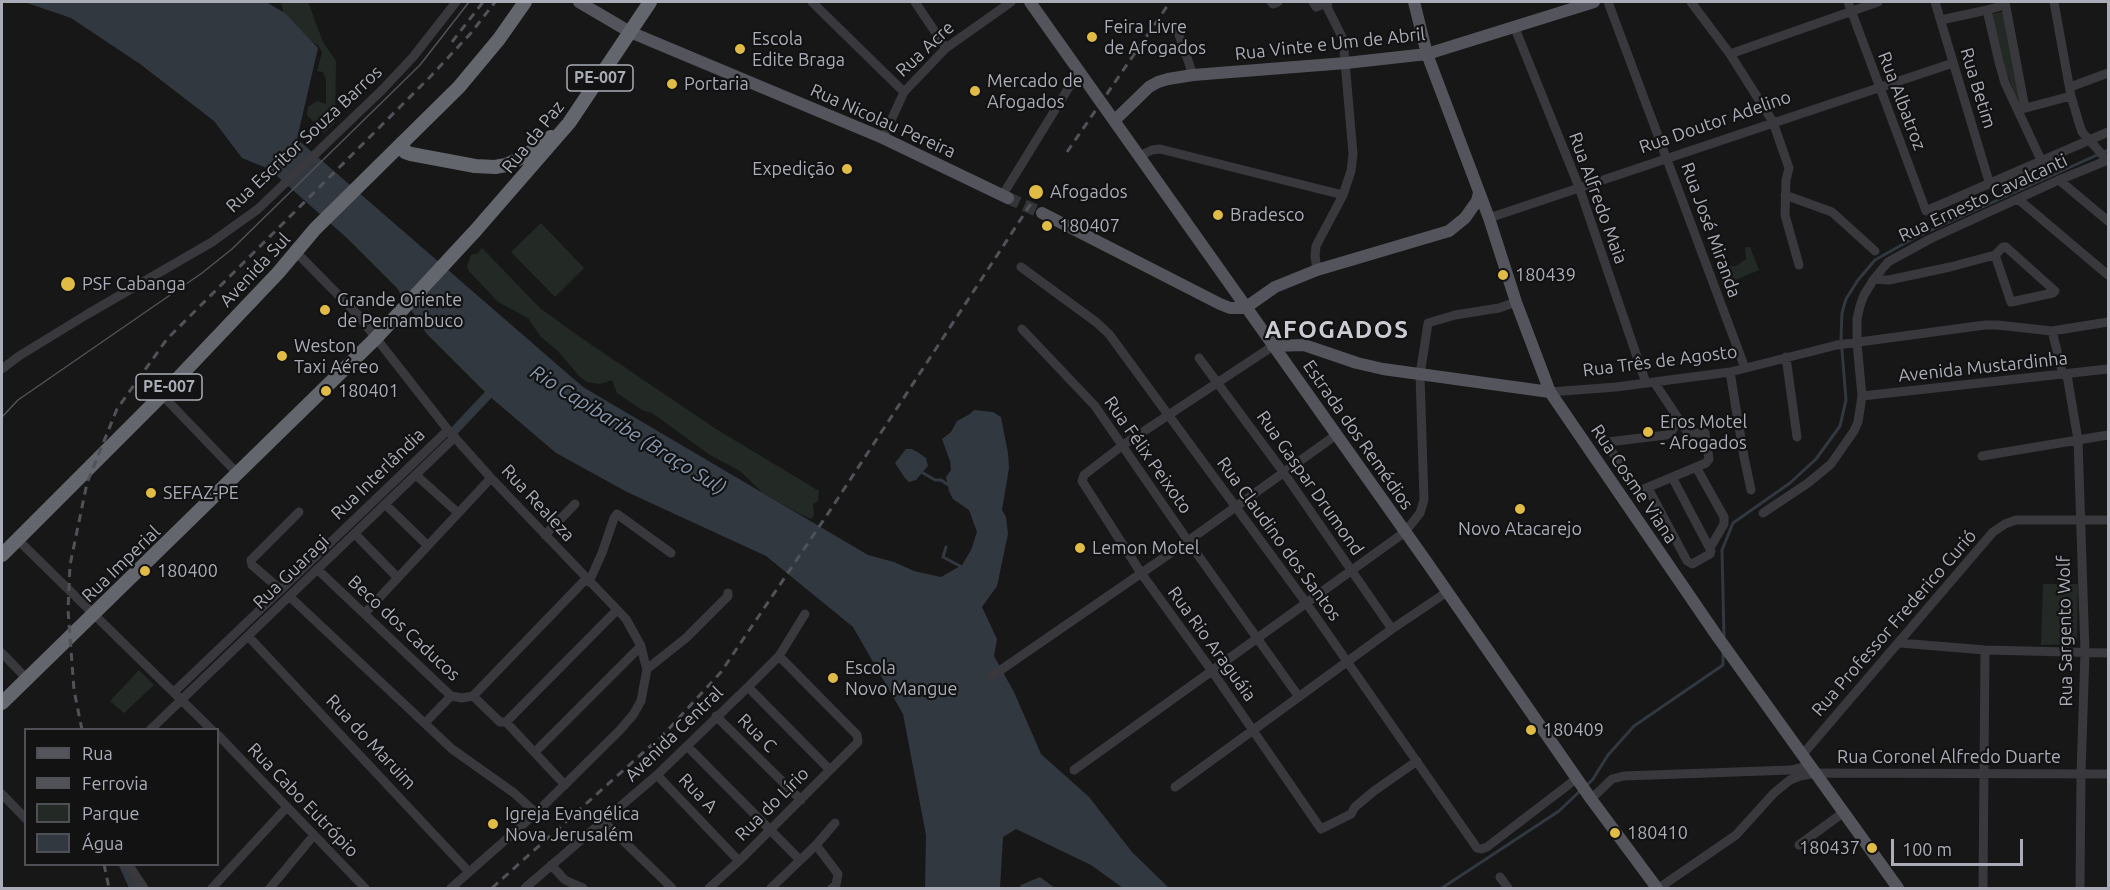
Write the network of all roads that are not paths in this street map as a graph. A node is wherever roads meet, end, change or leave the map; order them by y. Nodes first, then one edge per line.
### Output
1 (456, 2) edge
2 (525, 2) edge
3 (579, 2) edge
4 (650, 2) edge
5 (812, 2) edge
6 (915, 2) edge
7 (1011, 2) edge
8 (1030, 2) edge
9 (1271, 2) edge
10 (1278, 2) edge
11 (1314, 2) edge
12 (1328, 2) edge
13 (1414, 2) edge
14 (1594, 2) edge
15 (1608, 2) edge
16 (1691, 2) edge
17 (1848, 2) edge
18 (1878, 2) edge
19 (1935, 2) edge
20 (2054, 2) edge
21 (2005, 3) edge
22 (1987, 9) junction
23 (1851, 12) junction
24 (1941, 20) junction
25 (1176, 26) dead end
26 (1514, 26) junction
27 (630, 33) junction
28 (946, 48) junction
29 (1427, 54) junction
30 (1731, 54) junction
31 (1346, 63) junction
32 (1953, 63) junction
33 (1079, 71) junction
34 (2109, 73) edge
35 (1193, 75) junction
36 (1878, 87) junction
37 (2070, 91) junction
38 (904, 92) junction
39 (2021, 109) junction
40 (1115, 120) junction
41 (1773, 122) junction
42 (569, 123) junction
43 (2109, 132) edge
44 (883, 138) junction
45 (2090, 142) junction
46 (402, 143) junction
47 (1139, 156) junction
48 (1667, 157) junction
49 (2107, 159) edge
50 (2042, 162) junction
51 (2060, 180) junction
52 (1990, 185) junction
53 (1579, 188) junction
54 (1479, 193) junction
55 (1343, 195) junction
56 (1785, 195) junction
57 (1005, 197) joint
58 (2018, 199) junction
59 (1926, 212) joint
60 (1042, 213) tunnel mouth
61 (1489, 218) junction
62 (2109, 221) edge
63 (1875, 250) dead end
64 (296, 252) junction
65 (1995, 255) junction
66 (1799, 265) dead end
67 (1021, 267) dead end
68 (1317, 270) junction
69 (2109, 275) edge
70 (1874, 279) junction
71 (1516, 302) junction
72 (1245, 308) junction
73 (392, 322) joint
74 (2109, 322) edge
75 (1022, 329) dead end
76 (2052, 331) junction
77 (375, 339) junction
78 (1855, 344) junction
79 (1273, 346) junction
80 (1786, 357) junction
81 (1199, 358) dead end
82 (1745, 368) junction
83 (2, 369) edge
84 (2109, 369) edge
85 (1730, 372) junction
86 (1420, 375) junction
87 (2065, 375) junction
88 (1650, 382) junction
89 (1218, 383) junction
90 (1550, 392) junction
91 (162, 395) junction
92 (1862, 396) junction
93 (1169, 415) junction
94 (1678, 418) junction
95 (452, 434) junction
96 (1336, 435) junction
97 (2109, 435) edge
98 (1797, 437) dead end
99 (2078, 440) junction
100 (1123, 446) junction
101 (1982, 456) dead end
102 (1696, 467) junction
103 (1284, 473) junction
104 (238, 474) junction
105 (416, 475) junction
106 (1671, 477) junction
107 (491, 478) junction
108 (1648, 488) junction
109 (1751, 490) dead end
110 (385, 504) junction
111 (575, 504) dead end
112 (1236, 507) junction
113 (299, 512) dead end
114 (458, 512) junction
115 (1763, 513) dead end
116 (2109, 520) edge
117 (2079, 521) junction
118 (1405, 532) junction
119 (354, 534) junction
120 (545, 535) junction
121 (17, 539) junction
122 (1188, 541) junction
123 (427, 545) junction
124 (1710, 548) junction
125 (671, 553) dead end
126 (2, 555) edge
127 (317, 569) junction
128 (1352, 571) junction
129 (1141, 573) junction
130 (397, 577) junction
131 (588, 580) junction
132 (1447, 592) junction
133 (285, 593) junction
134 (728, 593) dead end
135 (1307, 604) junction
136 (617, 610) junction
137 (365, 613) junction
138 (94, 614) junction
139 (805, 614) dead end
140 (1392, 629) junction
141 (248, 636) junction
142 (1258, 638) junction
143 (1900, 643) junction
144 (640, 646) junction
145 (1985, 650) junction
146 (2, 653) edge
147 (2085, 653) junction
148 (2109, 653) edge
149 (779, 656) junction
150 (1347, 662) junction
151 (647, 669) junction
152 (1212, 671) junction
153 (992, 676) dead end
154 (27, 679) junction
155 (748, 687) junction
156 (174, 692) junction
157 (451, 696) junction
158 (473, 696) junction
159 (1299, 697) junction
160 (182, 699) junction
161 (2, 703) edge
162 (716, 716) junction
163 (506, 722) junction
164 (425, 723) junction
165 (151, 728) edge
166 (211, 728) edge
167 (1253, 729) junction
168 (219, 736) edge
169 (687, 746) junction
170 (535, 752) junction
171 (1803, 754) junction
172 (1418, 761) junction
173 (1813, 769) junction
174 (830, 770) junction
175 (1074, 771) dead end
176 (1983, 773) junction
177 (2080, 774) junction
178 (2109, 774) edge
179 (657, 775) junction
180 (1790, 775) junction
181 (1577, 779) junction
182 (565, 784) junction
183 (1174, 787) dead end
184 (2, 794) edge
185 (1589, 796) junction
186 (801, 800) junction
187 (287, 807) junction
188 (1844, 812) junction
189 (536, 813) junction
190 (24, 817) edge
191 (604, 822) junction
192 (835, 823) dead end
193 (771, 830) junction
194 (314, 835) junction
195 (816, 845) junction
196 (1799, 845) dead end
197 (800, 860) junction
198 (739, 861) junction
199 (551, 865) junction
200 (129, 866) edge
201 (469, 872) junction
202 (1500, 877) dead end
203 (144, 888) edge
204 (212, 888) edge
205 (270, 888) edge
206 (365, 888) edge
207 (451, 888) edge
208 (525, 888) edge
209 (583, 888) edge
210 (672, 888) edge
211 (709, 888) edge
212 (771, 888) edge
213 (832, 888) edge
214 (1508, 888) edge
215 (1658, 888) edge
216 (1898, 888) edge
217 (1983, 888) edge
218 (2080, 888) edge

1 - 83 street, Rua Escritor Souza Barros
2 - 46 highway, Avenida Sul / PE-007
3 - 27 main road, Rua Nicolau Pereira
4 - 27 highway, Rua da Paz / PE-007
5 - 38 street
6 - 28 street
7 - 28 street, Rua Acre
8 - 33 main road, Estrada dos Remédios
9 - 10 street
11 - 12 street
12 - 31 street
13 - 29 main road, Rua Cosme Viana
14 - 26 main road, Rua Vinte e Um de Abril
15 - 48 street, Rua José Miranda
16 - 30 street
17 - 23 street, Rua Albatroz
18 - 23 street
19 - 24 street, Rua Betim
20 - 37 street
21 - 22 street
21 - 39 street
22 - 24 street
22 - 39 street
23 - 30 street
23 - 36 street, Rua Albatroz
24 - 32 street, Rua Betim
25 - 35 street
26 - 29 main road, Rua Vinte e Um de Abril
26 - 53 street, Rua Alfredo Maia
27 - 42 highway, Rua da Paz / PE-007
27 - 44 main road, Rua Nicolau Pereira
28 - 38 street, Rua Acre
29 - 31 main road, Rua Vinte e Um de Abril
29 - 54 main road, Rua Cosme Viana
30 - 41 street
31 - 35 main road, Rua Vinte e Um de Abril
31 - 55 street
32 - 36 street, Rua Doutor Adelino
32 - 52 street, Rua Betim
33 - 40 main road, Estrada dos Remédios
33 - 57 street
34 - 37 street
35 - 40 main road, Rua Vinte e Um de Abril
36 - 41 street, Rua Doutor Adelino
36 - 59 street, Rua Albatroz
37 - 39 street
37 - 45 street
38 - 44 street, Rua Acre
39 - 50 street
40 - 47 main road, Estrada dos Remédios
41 - 48 street, Rua Doutor Adelino
41 - 56 street
42 - 46 highway
42 - 73 highway, Rua da Paz / PE-007
43 - 45 street, Rua Ernesto Cavalcanti
44 - 57 main road, Rua Nicolau Pereira
45 - 49 street
45 - 50 street, Rua Ernesto Cavalcanti
46 - 64 highway, Avenida Sul / PE-007
47 - 55 street
47 - 72 main road, Estrada dos Remédios
48 - 53 street, Rua Doutor Adelino
48 - 82 street, Rua José Miranda
49 - 51 street, Rua Ernesto Cavalcanti
50 - 52 street, Rua Ernesto Cavalcanti
51 - 58 street, Rua Ernesto Cavalcanti
51 - 62 street
52 - 59 street, Rua Ernesto Cavalcanti
53 - 61 street, Rua Doutor Adelino
53 - 88 street, Rua Alfredo Maia
54 - 61 main road, Rua Cosme Viana
54 - 68 main road
55 - 68 street
56 - 63 street
56 - 66 street
58 - 69 street
58 - 70 street, Rua Ernesto Cavalcanti
60 - 72 main road
61 - 71 main road, Rua Cosme Viana
64 - 77 street, Rua Realeza
64 - 91 highway, Avenida Sul / PE-007
65 - 65 street
65 - 70 street
67 - 93 street, Rua Claudino dos Santos
68 - 72 main road
70 - 78 street, Rua Ernesto Cavalcanti
71 - 86 street
71 - 90 main road, Rua Cosme Viana
72 - 79 main road, Estrada dos Remédios
73 - 77 highway, Rua Imperial / PE-007
74 - 76 street, Rua Três de Agosto
75 - 100 street, Rua Félix Peixoto
76 - 78 street, Rua Três de Agosto
76 - 87 street, Rua Sargento Wolf
77 - 95 street, Rua Realeza
77 - 104 highway, Rua Imperial / PE-007
78 - 80 street, Rua Três de Agosto
78 - 92 street, Rua Ernesto Cavalcanti
79 - 86 main road, Rua Três de Agosto
79 - 89 street
79 - 96 main road, Estrada dos Remédios
80 - 82 street, Rua Três de Agosto
80 - 98 street
81 - 89 street, Rua Gaspar Drumond
82 - 85 street, Rua Três de Agosto
84 - 87 street, Avenida Mustardinha
85 - 88 street, Rua Três de Agosto
85 - 109 street
86 - 90 main road, Rua Três de Agosto
86 - 118 street
87 - 92 street, Avenida Mustardinha
87 - 99 street, Rua Sargento Wolf
88 - 90 street, Rua Três de Agosto
88 - 94 street, Rua Alfredo Maia
89 - 93 street
89 - 103 street, Rua Gaspar Drumond
90 - 171 main road, Rua Cosme Viana
91 - 104 street
91 - 121 highway, Avenida Sul / PE-007
92 - 115 street, Rua Ernesto Cavalcanti
93 - 100 street
93 - 112 street, Rua Claudino dos Santos
94 - 102 street
94 - 108 street
95 - 105 street, Rua Guaragi
95 - 107 street, Rua Realeza
95 - 133 street, Rua Interlândia
96 - 103 street
96 - 118 main road, Estrada dos Remédios
97 - 99 street
99 - 101 street
99 - 117 street, Rua Sargento Wolf
100 - 122 street, Rua Félix Peixoto
100 - 129 street, Rua Rio Araguáia
102 - 106 street
102 - 124 street
103 - 112 street
103 - 128 street, Rua Gaspar Drumond
104 - 138 highway, Rua Imperial / PE-007
105 - 110 street, Rua Guaragi
105 - 114 street
106 - 108 street
106 - 124 street
107 - 114 street
107 - 120 street, Rua Realeza
108 - 124 street
110 - 119 street, Rua Guaragi
110 - 123 street
111 - 120 street
112 - 122 street
112 - 135 street, Rua Claudino dos Santos
113 - 133 street
114 - 123 street
116 - 117 street
117 - 143 street, Rua Professor Frederico Curió
117 - 147 street, Rua Sargento Wolf
118 - 128 street
118 - 132 main road, Estrada dos Remédios
119 - 127 street, Rua Guaragi
119 - 130 street
120 - 131 street, Rua Realeza
121 - 126 highway, Avenida Sul / PE-007
121 - 138 street
122 - 129 street
122 - 142 street, Rua Félix Peixoto
123 - 130 street
125 - 131 street
127 - 133 street, Rua Guaragi
127 - 137 street, Beco dos Caducos
128 - 135 street
128 - 140 street, Rua Gaspar Drumond
129 - 152 street, Rua Rio Araguáia
129 - 153 street
130 - 137 street
131 - 136 street, Rua Realeza
131 - 158 street
132 - 140 street
132 - 181 main road, Estrada dos Remédios
133 - 141 street, Rua Guaragi
133 - 156 street, Rua Interlândia
133 - 164 street
134 - 151 street
135 - 142 street
135 - 150 street, Rua Claudino dos Santos
136 - 144 street, Rua Realeza
136 - 163 street
137 - 157 street, Beco dos Caducos
138 - 154 highway, Rua Imperial / PE-007
138 - 156 street
139 - 149 street, Avenida Central
140 - 150 street
141 - 160 street, Rua Guaragi
141 - 201 street, Rua do Maruim
142 - 152 street
142 - 159 street, Rua Félix Peixoto
143 - 145 street
143 - 171 street, Rua Professor Frederico Curió
144 - 151 street, Rua Realeza
144 - 170 street
145 - 147 street
145 - 176 street
146 - 154 street
147 - 148 street
147 - 177 street, Rua Sargento Wolf
149 - 155 street, Avenida Central
149 - 174 street, Rua do Lírio
150 - 159 street
150 - 172 street, Rua Claudino dos Santos
151 - 182 street, Rua Realeza
152 - 167 street, Rua Rio Araguáia
152 - 175 street
154 - 161 highway, Rua Imperial / PE-007
155 - 162 street, Avenida Central
155 - 174 street
156 - 160 street
157 - 158 street, Beco dos Caducos
157 - 164 street
158 - 163 street
159 - 167 street
160 - 165 street, Rua Guaragi
160 - 166 street
162 - 169 street, Avenida Central
162 - 186 street, Rua C
163 - 170 street
164 - 189 street
167 - 172 street, Rua Rio Araguáia
167 - 183 street
168 - 187 street, Rua Cabo Eutrópio
169 - 179 street, Avenida Central
169 - 193 street
170 - 182 street
171 - 173 main road, Rua Cosme Viana
172 - 181 street, Rua Claudino dos Santos
173 - 176 street, Rua Coronel Alfredo Duarte
173 - 180 street, Rua Coronel Alfredo Duarte
173 - 188 main road, Rua Cosme Viana
174 - 186 street, Rua do Lírio
176 - 177 street, Rua Coronel Alfredo Duarte
176 - 217 street
177 - 178 street, Rua Coronel Alfredo Duarte
177 - 218 street, Rua Sargento Wolf
179 - 191 street, Avenida Central
179 - 198 street, Rua A
180 - 185 street, Rua Coronel Alfredo Duarte
180 - 215 street
181 - 185 main road, Estrada dos Remédios
182 - 189 street
184 - 190 street
185 - 215 main road, Estrada dos Remédios
186 - 193 street, Rua do Lírio
187 - 194 street, Rua Cabo Eutrópio
187 - 204 street
188 - 196 street
188 - 216 main road, Rua Cosme Viana
189 - 201 street
191 - 199 street, Avenida Central
191 - 210 street
192 - 195 street
193 - 197 street
193 - 198 street, Rua do Lírio
194 - 205 street
194 - 206 street, Rua Cabo Eutrópio
195 - 197 street
195 - 213 street
197 - 212 street
198 - 211 street, Rua do Lírio
199 - 208 street, Avenida Central
199 - 209 street
200 - 203 street
201 - 207 street
202 - 214 street

